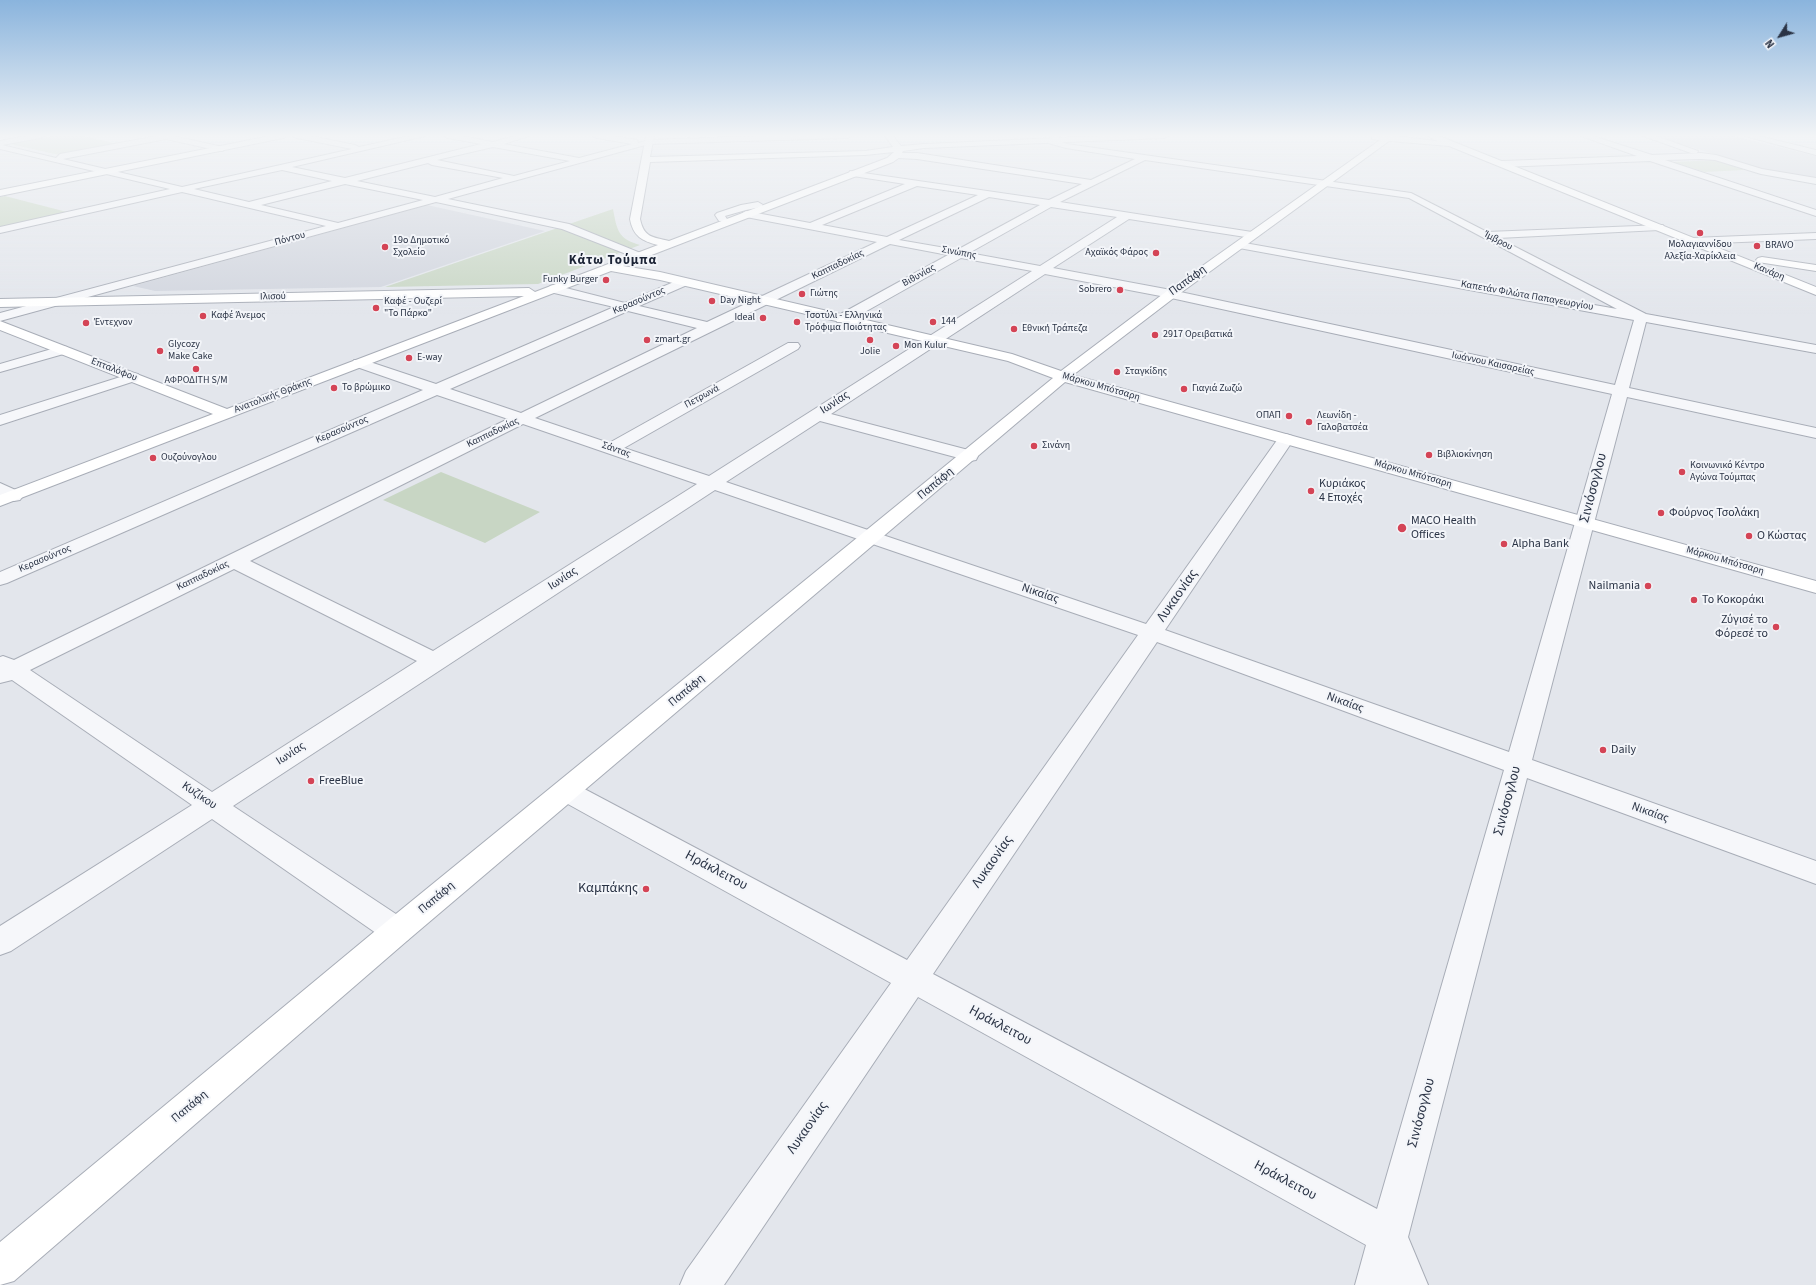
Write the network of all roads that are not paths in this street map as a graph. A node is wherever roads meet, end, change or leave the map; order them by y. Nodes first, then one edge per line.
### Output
1 (151, 196) edge
2 (211, 196) edge
3 (284, 196) edge
4 (419, 196) edge
5 (447, 196) edge
6 (639, 196) edge
7 (793, 196) edge
8 (883, 196) edge
9 (984, 196) edge
10 (1000, 196) edge
11 (1066, 196) edge
12 (1306, 196) edge
13 (1411, 196) edge
14 (1582, 196) edge
15 (1765, 196) edge
16 (435, 199) junction
17 (1049, 204) junction
18 (249, 205) junction
19 (758, 206) dead end
20 (1816, 213) edge
21 (746, 214) junction
22 (1126, 216) junction
23 (722, 219) dead end
24 (338, 226) junction
25 (811, 226) junction
26 (1659, 227) junction
27 (0, 230) edge
28 (1252, 235) junction
29 (1485, 235) junction
30 (1816, 236) edge
31 (888, 240) junction
32 (1692, 241) junction
33 (669, 244) junction
34 (1239, 245) junction
35 (958, 253) junction
36 (1722, 253) junction
37 (639, 256) junction
38 (622, 262) junction
39 (609, 267) junction
40 (1816, 268) edge
41 (1043, 269) junction
42 (660, 276) junction
43 (683, 282) junction
44 (110, 287) junction
45 (550, 290) junction
46 (1816, 291) edge
47 (1171, 294) junction
48 (144, 300) junction
49 (764, 300) junction
50 (55, 302) junction
51 (0, 303) edge
52 (627, 306) junction
53 (0, 317) edge
54 (1641, 317) junction
55 (842, 319) junction
56 (0, 325) edge
57 (710, 327) junction
58 (933, 340) junction
59 (793, 346) dead end
60 (1816, 349) edge
61 (62, 350) junction
62 (1012, 358) junction
63 (359, 363) junction
64 (0, 368) edge
65 (1072, 369) junction
66 (133, 377) junction
67 (436, 389) junction
68 (1621, 391) junction
69 (227, 414) junction
70 (816, 415) junction
71 (523, 418) junction
72 (0, 420) edge
73 (1816, 433) edge
74 (1286, 439) junction
75 (611, 448) junction
76 (970, 456) junction
77 (712, 482) junction
78 (5, 495) edge
79 (1585, 522) junction
80 (873, 537) junction
81 (234, 561) junction
82 (0, 579) edge
83 (1816, 586) edge
84 (1152, 633) junction
85 (435, 661) junction
86 (4, 669) edge
87 (1518, 765) junction
88 (566, 790) junction
89 (212, 805) junction
90 (1816, 873) edge
91 (397, 931) junction
92 (0, 942) edge
93 (912, 978) junction
94 (1388, 1236) junction
95 (0, 1267) edge
96 (700, 1285) edge
97 (1375, 1285) edge
98 (1408, 1285) edge

1 - 27 street
2 - 18 street
3 - 18 street
4 - 16 street
5 - 16 street, Πόντου
6 - 33 street
7 - 21 street, Ανατολικής Θράκης
8 - 25 street
9 - 31 street, Καππαδοκίας
10 - 17 street
11 - 17 street, Βιθυνίας
12 - 28 street, Παπάφη
13 - 29 street, Ίμβρου
14 - 26 street, Κανάρη
15 - 20 street
16 - 24 street, Πόντου
16 - 37 street
17 - 22 street
17 - 35 street, Βιθυνίας
18 - 24 street
19 - 23 lane
21 - 25 street, Σινώπης
21 - 33 street, Ανατολικής Θράκης
22 - 28 street
22 - 41 street, Ιωνίας
24 - 44 street, Πόντου
25 - 31 street, Σινώπης
26 - 29 street
26 - 32 street, Κανάρη
28 - 34 street, Παπάφη
29 - 54 street, Ίμβρου
30 - 32 street
31 - 35 street, Σινώπης
31 - 49 street, Καππαδοκίας
32 - 36 street, Κανάρη
33 - 37 street, Ανατολικής Θράκης
34 - 47 street, Παπάφη
34 - 54 street, Καπετάν Φιλώτα Παπαγεωργίου
35 - 41 street, Σινώπης
35 - 55 street, Βιθυνίας
36 - 40 street
36 - 46 street, Κανάρη
37 - 38 street, Ανατολικής Θράκης
38 - 39 street, Ανατολικής Θράκης
38 - 42 street, Μάρκου Μπότσαρη
39 - 42 street, Μάρκου Μπότσαρη
39 - 45 street, Ανατολικής Θράκης
41 - 47 street, Σινώπης
41 - 58 street, Ιωνίας
42 - 43 street, Μάρκου Μπότσαρη
43 - 49 street, Μάρκου Μπότσαρη
43 - 52 street, Κερασούντος
44 - 48 street
44 - 50 street, Πόντου
45 - 48 street, Ιλισού
45 - 52 street
45 - 63 street, Ανατολικής Θράκης
47 - 65 street, Παπάφη
47 - 68 street, Ιωάννου Καισαρείας
48 - 50 street, Ιλισού
49 - 55 street, Μάρκου Μπότσαρη
49 - 57 street, Καππαδοκίας
50 - 51 street, Ιλισού
50 - 53 street, Πόντου
52 - 57 street
52 - 67 street, Κερασούντος
54 - 60 street, Καπετάν Φιλώτα Παπαγεωργίου
54 - 68 street, Σινιόσογλου
55 - 58 street, Μάρκου Μπότσαρη
56 - 61 street, Επταλόφου
57 - 71 street, Καππαδοκίας
58 - 62 street, Μάρκου Μπότσαρη
58 - 70 street, Ιωνίας
59 - 75 street, Πετρωνά
61 - 64 street
61 - 66 street, Επταλόφου
62 - 65 street, Μάρκου Μπότσαρη
62 - 65 street, Μάρκου Μπότσαρη
63 - 67 street, Σάντας
63 - 69 street, Ανατολικής Θράκης
65 - 74 street, Μάρκου Μπότσαρη
65 - 76 street, Παπάφη
66 - 69 street, Επταλόφου
66 - 72 street
67 - 71 street, Σάντας
67 - 82 street, Κερασούντος
68 - 73 street, Ιωάννου Καισαρείας
68 - 79 street, Σινιόσογλου
69 - 78 street, Ανατολικής Θράκης
70 - 76 street
70 - 77 street, Ιωνίας
71 - 75 street, Σάντας
71 - 81 street, Καππαδοκίας
74 - 79 street, Μάρκου Μπότσαρη
74 - 84 street, Λυκαονίας
75 - 77 street, Σάντας
76 - 80 street, Παπάφη
77 - 80 street, Σάντας
77 - 85 street, Ιωνίας
79 - 83 street, Μάρκου Μπότσαρη
79 - 87 street, Σινιόσογλου
80 - 84 street, Νικαίας
80 - 88 street, Παπάφη
81 - 85 street
81 - 86 street, Καππαδοκίας
84 - 87 street, Νικαίας
84 - 93 street, Λυκαονίας
85 - 89 street, Ιωνίας
86 - 89 street, Κυζίκου
87 - 90 street, Νικαίας
87 - 94 street, Σινιόσογλου
88 - 91 street, Παπάφη
88 - 93 street, Ηράκλειτου
89 - 91 street, Κυζίκου
89 - 92 street, Ιωνίας
91 - 95 street, Παπάφη
93 - 94 street, Ηράκλειτου
93 - 96 street, Λυκαονίας
94 - 97 street, Σινιόσογλου
94 - 98 street

